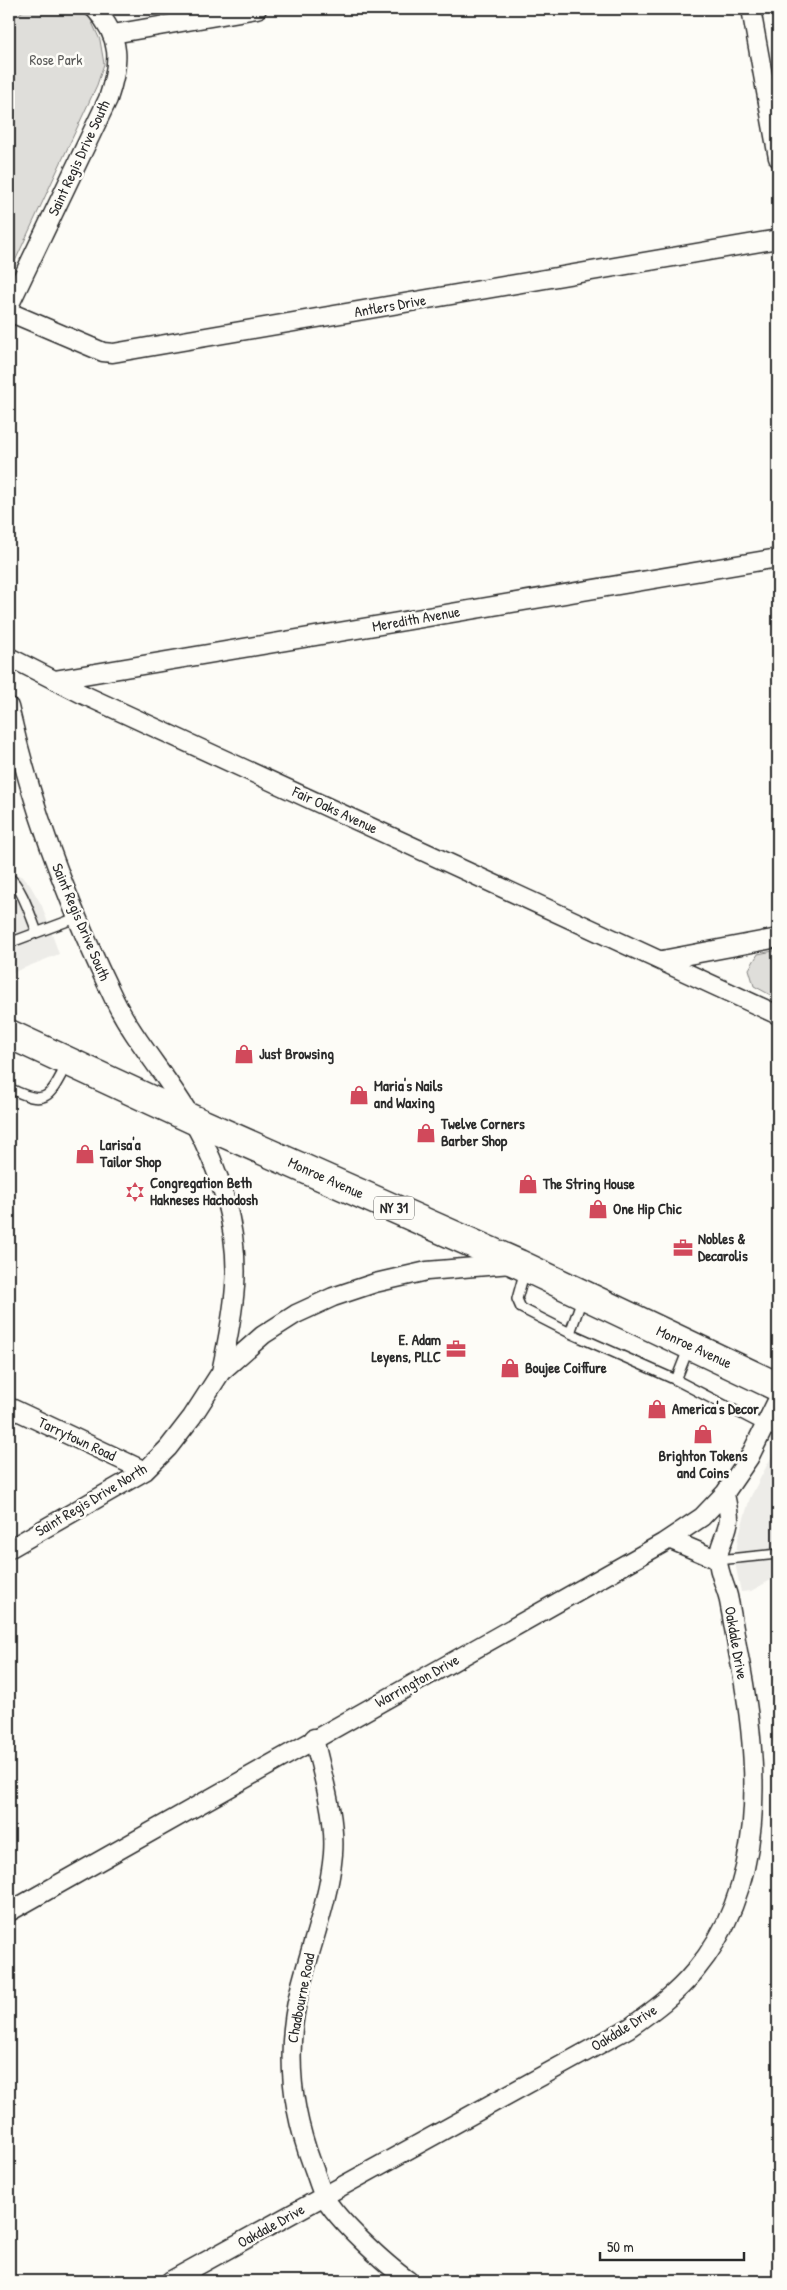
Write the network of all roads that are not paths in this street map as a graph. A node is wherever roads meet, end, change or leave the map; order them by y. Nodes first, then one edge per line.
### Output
1 (95, 9) edge
2 (257, 9) edge
3 (752, 9) edge
4 (113, 34) junction
5 (778, 158) edge
6 (778, 239) edge
7 (9, 306) edge
8 (9, 312) edge
9 (778, 558) edge
10 (9, 657) edge
11 (54, 680) junction
12 (9, 707) edge
13 (9, 878) edge
14 (76, 918) junction
15 (37, 932) junction
16 (778, 938) edge
17 (9, 943) edge
18 (662, 960) junction
19 (778, 1015) edge
20 (9, 1034) edge
21 (68, 1061) junction
22 (9, 1088) edge
23 (192, 1118) junction
24 (522, 1265) junction
25 (584, 1295) junction
26 (570, 1333) junction
27 (689, 1346) junction
28 (221, 1372) junction
29 (676, 1380) junction
30 (778, 1387) edge
31 (778, 1399) edge
32 (9, 1407) edge
33 (771, 1430) edge
34 (145, 1472) junction
35 (725, 1493) junction
36 (669, 1539) junction
37 (9, 1549) edge
38 (778, 1554) edge
39 (718, 1560) junction
40 (314, 1738) junction
41 (9, 1912) edge
42 (324, 2197) junction
43 (170, 2281) edge
44 (408, 2281) edge

1 - 4 street, Saint Regis Drive South
2 - 4 street
3 - 5 street
4 - 7 street, Saint Regis Drive South
6 - 8 street, Antlers Drive
9 - 11 street, Meredith Avenue
10 - 11 street, Fair Oaks Avenue
11 - 18 street, Fair Oaks Avenue
12 - 14 street, Saint Regis Drive South
13 - 15 lane
14 - 15 lane
14 - 23 street, Saint Regis Drive South
15 - 17 lane
16 - 18 street
18 - 19 street, Fair Oaks Avenue
20 - 21 main road, Monroe Avenue / NY 31
21 - 22 lane
21 - 23 main road, Monroe Avenue / NY 31
23 - 24 main road, Monroe Avenue / NY 31
23 - 28 street, Saint Regis Drive North
24 - 25 main road, Monroe Avenue / NY 31
24 - 26 lane
24 - 28 street, Saint Regis Drive North
25 - 26 lane
25 - 27 main road, Monroe Avenue / NY 31
26 - 29 lane
27 - 29 lane
27 - 30 main road, Monroe Avenue / NY 31
28 - 34 street, Saint Regis Drive North
29 - 33 lane
31 - 33 street, Warrington Drive
32 - 34 street, Tarrytown Road
33 - 35 street, Warrington Drive
34 - 37 street, Saint Regis Drive North
35 - 36 street, Warrington Drive
35 - 39 street, Oakdale Drive
36 - 39 street
36 - 40 street, Warrington Drive
38 - 39 lane
39 - 42 street, Oakdale Drive
40 - 41 street, Warrington Drive
40 - 42 street, Chadbourne Road
42 - 43 street, Oakdale Drive
42 - 44 street, Chadbourne Road

